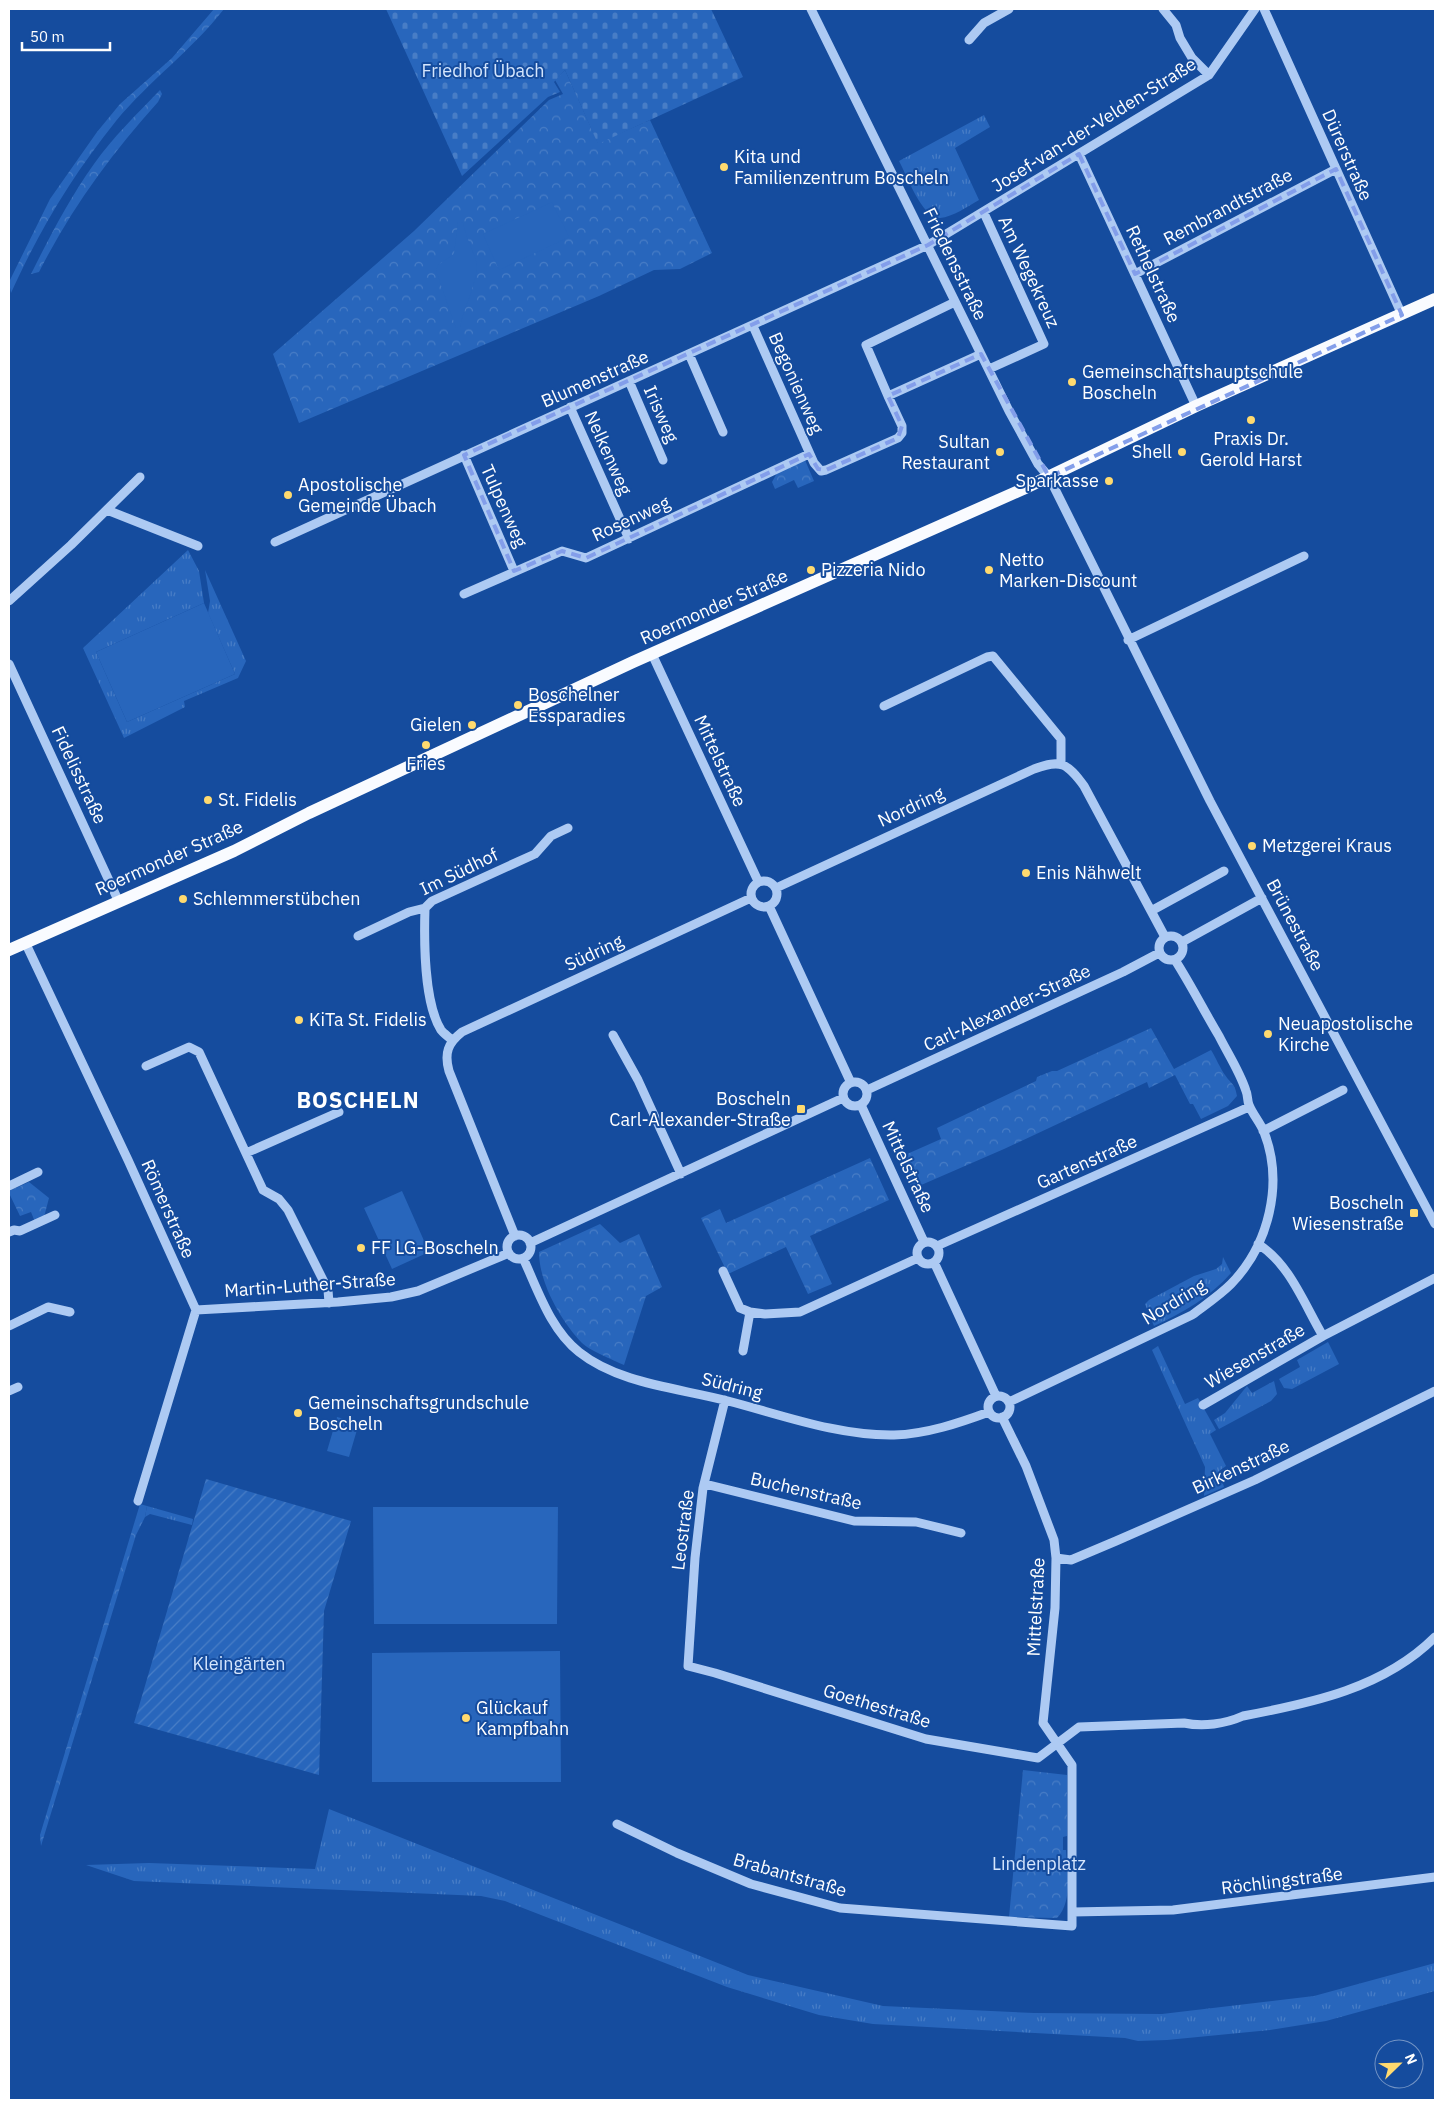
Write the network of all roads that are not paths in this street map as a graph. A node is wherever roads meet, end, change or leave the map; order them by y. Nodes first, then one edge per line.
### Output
1 (810, 9) edge
2 (1009, 9) edge
3 (1163, 9) edge
4 (1255, 9) edge
5 (1264, 9) edge
6 (969, 40) dead end
7 (1209, 74) junction
8 (1079, 154) junction
9 (1336, 169) junction
10 (984, 213) junction
11 (928, 246) junction
12 (1135, 274) junction
13 (1435, 299) edge
14 (955, 302) junction
15 (1402, 314) junction
16 (753, 326) junction
17 (689, 354) junction
18 (981, 354) junction
19 (988, 369) junction
20 (629, 381) junction
21 (888, 396) junction
22 (1196, 406) junction
23 (570, 407) junction
24 (723, 432) dead end
25 (809, 454) junction
26 (464, 455) junction
27 (663, 460) dead end
28 (1049, 477) junction
29 (140, 478) dead end
30 (107, 510) junction
31 (629, 538) junction
32 (275, 542) dead end
33 (198, 546) dead end
34 (1304, 556) dead end
35 (514, 570) junction
36 (464, 594) dead end
37 (9, 601) edge
38 (1128, 640) junction
39 (652, 654) junction
40 (9, 664) edge
41 (884, 706) dead end
42 (1061, 763) junction
43 (568, 828) dead end
44 (1224, 871) dead end
45 (758, 882) junction
46 (776, 888) junction
47 (751, 898) junction
48 (1262, 898) junction
49 (118, 900) junction
50 (769, 906) junction
51 (424, 908) junction
52 (1151, 911) junction
53 (358, 936) dead end
54 (1164, 937) junction
55 (25, 942) junction
56 (1182, 942) junction
57 (9, 950) edge
58 (1159, 953) junction
59 (1175, 960) junction
60 (613, 1035) dead end
61 (452, 1040) junction
62 (146, 1066) dead end
63 (851, 1083) junction
64 (867, 1090) junction
65 (1343, 1090) dead end
66 (843, 1098) junction
67 (861, 1105) junction
68 (1249, 1107) junction
69 (339, 1112) dead end
70 (1264, 1131) junction
71 (246, 1153) junction
72 (38, 1172) dead end
73 (681, 1174) junction
74 (9, 1186) edge
75 (55, 1215) dead end
76 (1435, 1224) edge
77 (9, 1232) edge
78 (515, 1236) junction
79 (924, 1242) junction
80 (530, 1243) junction
81 (1258, 1244) junction
82 (937, 1246) junction
83 (509, 1253) junction
84 (524, 1258) junction
85 (918, 1258) junction
86 (934, 1262) junction
87 (723, 1271) dead end
88 (1435, 1278) edge
89 (329, 1303) junction
90 (196, 1310) junction
91 (70, 1312) dead end
92 (750, 1312) junction
93 (9, 1326) edge
94 (1323, 1336) junction
95 (743, 1351) dead end
96 (18, 1387) dead end
97 (9, 1391) edge
98 (1435, 1391) edge
99 (996, 1396) junction
100 (725, 1400) junction
101 (1009, 1402) junction
102 (1203, 1405) dead end
103 (989, 1412) junction
104 (1002, 1417) junction
105 (705, 1484) junction
106 (138, 1500) dead end
107 (961, 1533) dead end
108 (1056, 1558) junction
109 (1435, 1637) edge
110 (688, 1666) joint
111 (1057, 1745) junction
112 (617, 1824) dead end
113 (1435, 1877) edge
114 (1073, 1912) junction

1 - 11 street, Friedensstraße
2 - 6 street
3 - 7 street
4 - 7 street, Josef-van-der-Velden-Straße
5 - 9 street, Dürerstraße
7 - 8 street, Josef-van-der-Velden-Straße
8 - 10 street, Josef-van-der-Velden-Straße
8 - 12 street, Rethelstraße
9 - 12 street, Rembrandtstraße
9 - 15 street, Dürerstraße
10 - 11 street, Josef-van-der-Velden-Straße
10 - 19 street, Am Wegekreuz
11 - 14 street, Friedensstraße
11 - 16 street, Blumenstraße
12 - 22 street, Rethelstraße
13 - 15 main road, Roermonder Straße
14 - 18 street, Friedensstraße
14 - 21 street
15 - 22 main road, Roermonder Straße
16 - 17 street, Blumenstraße
16 - 25 street, Begonienweg
17 - 20 street, Blumenstraße
17 - 24 street
18 - 19 street, Friedensstraße
18 - 21 street
19 - 28 street, Friedensstraße
20 - 23 street, Blumenstraße
20 - 27 street, Irisweg
21 - 25 street
22 - 28 main road, Roermonder Straße
23 - 26 street, Blumenstraße
23 - 31 street, Nelkenweg
25 - 31 street, Rosenweg
26 - 32 street, Blumenstraße
26 - 35 street, Tulpenweg
28 - 38 street, Brünestraße
28 - 39 main road, Roermonder Straße
29 - 30 street
30 - 33 street
30 - 37 street
31 - 35 street, Rosenweg
34 - 38 street
35 - 36 street, Rosenweg
38 - 48 street, Brünestraße
39 - 45 street, Mittelstraße
39 - 49 main road, Roermonder Straße
40 - 49 street, Fidelisstraße
41 - 42 street
42 - 46 street, Nordring
42 - 52 street
43 - 51 street, Im Südhof
44 - 52 street
45 - 46 street
45 - 47 street
46 - 50 street
47 - 50 street
47 - 61 street, Südring
48 - 56 street
48 - 76 street, Brünestraße
49 - 55 main road, Roermonder Straße
50 - 63 street
51 - 53 street, Im Südhof
51 - 61 street
52 - 54 street
54 - 56 street
54 - 58 street
55 - 57 main road, Roermonder Straße
55 - 90 street, Römerstraße
56 - 59 street
58 - 59 street
58 - 64 street, Carl-Alexander-Straße
59 - 68 street, Nordring
60 - 73 street
61 - 78 street
62 - 71 street
63 - 64 street
63 - 66 street
64 - 67 street
65 - 70 street
66 - 67 street
66 - 73 street
67 - 79 street, Mittelstraße
68 - 70 street, Nordring
68 - 82 street, Gartenstraße
69 - 71 street
70 - 81 street, Nordring
71 - 89 street
72 - 74 street
73 - 80 street
75 - 77 street
78 - 80 street
78 - 83 street
79 - 82 street
79 - 85 street
80 - 84 street
81 - 94 street, Wiesenstraße
81 - 101 street, Nordring
82 - 86 street
83 - 84 street
83 - 89 street, Martin-Luther-Straße
84 - 100 street, Südring
85 - 86 street
85 - 92 street
86 - 99 street
87 - 92 street
88 - 94 street, Wiesenstraße
89 - 90 street, Martin-Luther-Straße
90 - 106 street
91 - 93 street
92 - 95 street
94 - 102 street, Wiesenstraße
96 - 97 street
98 - 108 street, Birkenstraße
99 - 101 street
99 - 103 street
100 - 103 street, Südring
100 - 105 street, Leostraße
101 - 104 street
103 - 104 street
104 - 108 street, Mittelstraße
105 - 107 street, Buchenstraße
105 - 110 street, Leostraße
108 - 111 street, Mittelstraße
109 - 111 street, Goethestraße
110 - 111 street, Goethestraße
111 - 114 street
112 - 114 street, Brabantstraße
113 - 114 street, Röchlingstraße

